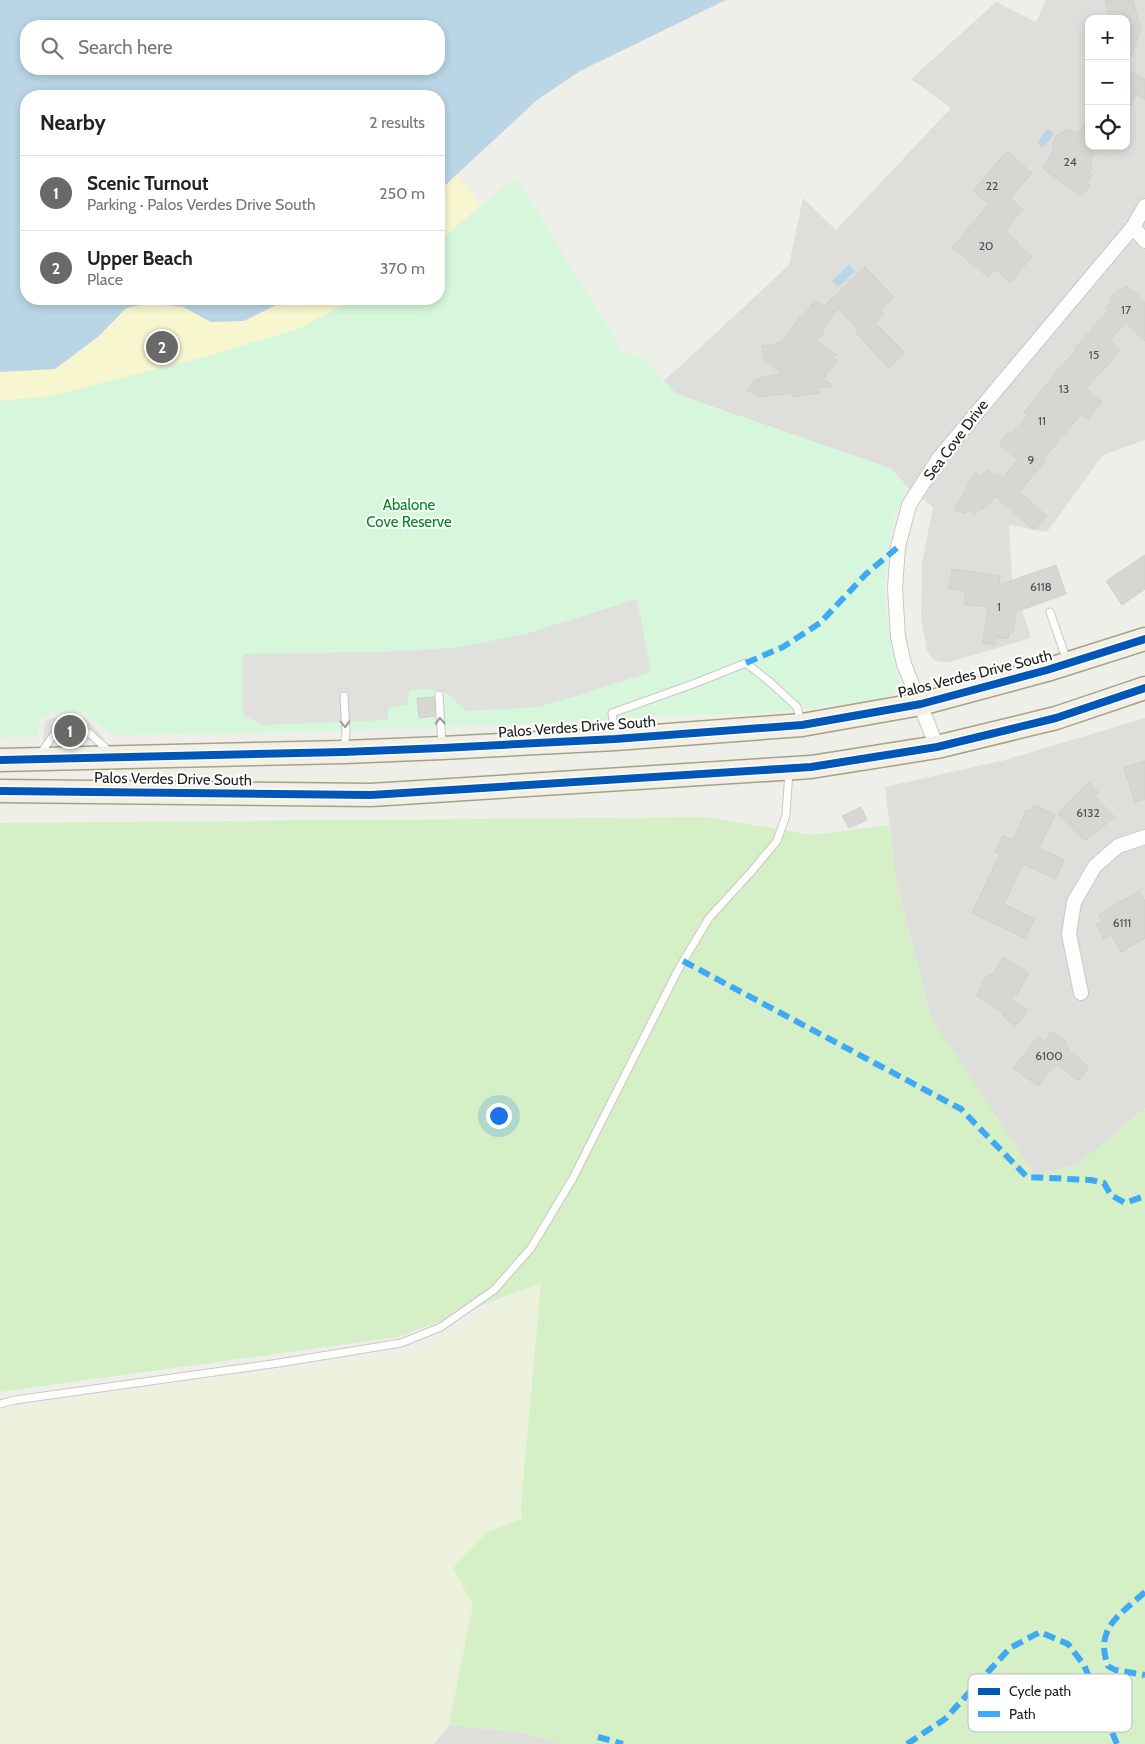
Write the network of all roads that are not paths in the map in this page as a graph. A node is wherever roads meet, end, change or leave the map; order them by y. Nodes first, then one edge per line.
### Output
1 (1145, 206) edge
2 (1133, 227) junction
3 (1145, 240) edge
4 (1050, 612) dead end
5 (1145, 639) edge
6 (1068, 664) junction
7 (1145, 688) edge
8 (439, 694) dead end
9 (344, 696) dead end
10 (920, 704) junction
11 (802, 725) junction
12 (615, 738) junction
13 (442, 748) junction
14 (937, 748) junction
15 (344, 752) junction
16 (0, 760) edge
17 (789, 768) junction
18 (0, 791) edge
19 (1145, 837) edge
20 (1081, 992) dead end
21 (0, 1404) edge

1 - 2 street, Sea Cove Drive
2 - 3 street
2 - 10 street, Sea Cove Drive
4 - 6 lane
5 - 6 main road, Palos Verdes Drive South
6 - 10 main road, Palos Verdes Drive South
7 - 14 main road, Palos Verdes Drive South
13 -> 8 lane
9 -> 15 lane
10 - 11 main road, Palos Verdes Drive South
10 - 14 street, Sea Cove Drive
11 - 12 main road, Palos Verdes Drive South
11 - 12 lane
12 - 13 main road, Palos Verdes Drive South
13 - 15 main road, Palos Verdes Drive South
14 - 17 main road, Palos Verdes Drive South
15 - 16 main road, Palos Verdes Drive South
17 - 18 main road, Palos Verdes Drive South
17 - 21 lane
19 - 20 street

